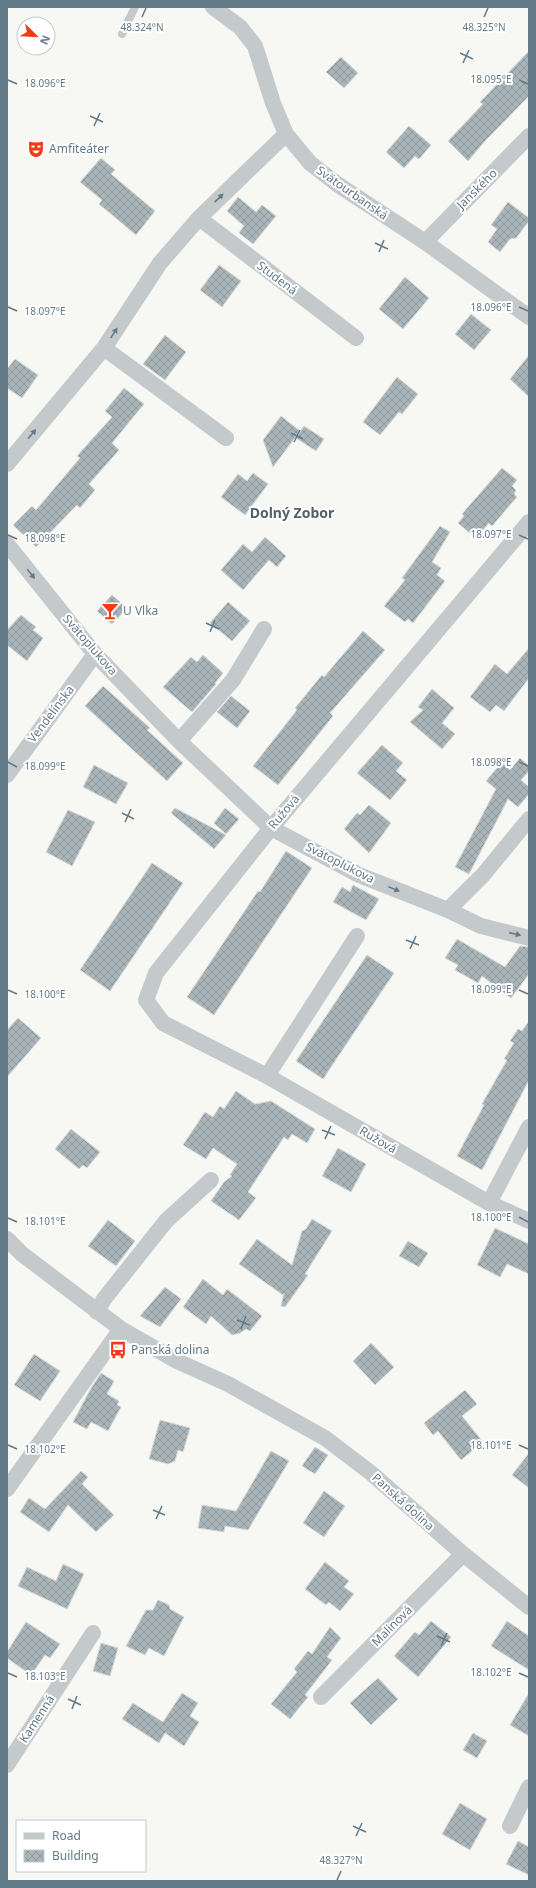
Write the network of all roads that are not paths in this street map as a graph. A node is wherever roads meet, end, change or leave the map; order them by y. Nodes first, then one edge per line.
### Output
1 (135, 7) edge
2 (213, 7) edge
3 (122, 34) dead end
4 (286, 134) junction
5 (529, 136) edge
6 (199, 218) junction
7 (425, 242) junction
8 (529, 317) edge
9 (356, 338) dead end
10 (104, 348) junction
11 (226, 438) dead end
12 (7, 464) edge
13 (529, 522) edge
14 (7, 544) edge
15 (264, 629) dead end
16 (95, 654) junction
17 (179, 741) junction
18 (7, 775) edge
19 (529, 818) edge
20 (271, 828) junction
21 (448, 910) junction
22 (357, 936) dead end
23 (529, 938) edge
24 (267, 1076) junction
25 (529, 1127) edge
26 (211, 1180) dead end
27 (489, 1203) junction
28 (529, 1221) edge
29 (7, 1239) edge
30 (97, 1312) junction
31 (121, 1329) junction
32 (7, 1489) edge
33 (463, 1554) junction
34 (529, 1607) edge
35 (93, 1633) dead end
36 (321, 1697) dead end
37 (7, 1765) edge
38 (529, 1787) edge
39 (510, 1826) dead end

1 - 3 lane
2 - 4 street, Svätourbanská
6 -> 4 street
4 - 7 street, Svätourbanská
5 - 7 street, Janského
6 - 9 street, Studená
10 -> 6 street
7 - 8 street, Svätourbanská
10 - 11 street
12 -> 10 street
13 - 20 street, Ružová
14 -> 16 street, Svätoplukova
15 - 17 street
16 - 17 street, Svätoplukova
16 - 18 street, Vendelínska
17 - 20 street, Svätoplukova
19 - 21 street
20 -> 21 street, Svätoplukova
20 - 24 street, Ružová
21 -> 23 street, Svätoplukova
22 - 24 street
24 - 27 street, Ružová
25 - 27 street
26 - 30 street
27 - 28 street, Ružová
29 - 30 street, Panská dolina
30 - 31 street, Panská dolina
31 - 32 street
31 - 33 street, Panská dolina
33 - 34 street, Panská dolina
33 - 36 street, Malinová
35 - 37 street, Kamenná
38 - 39 street

